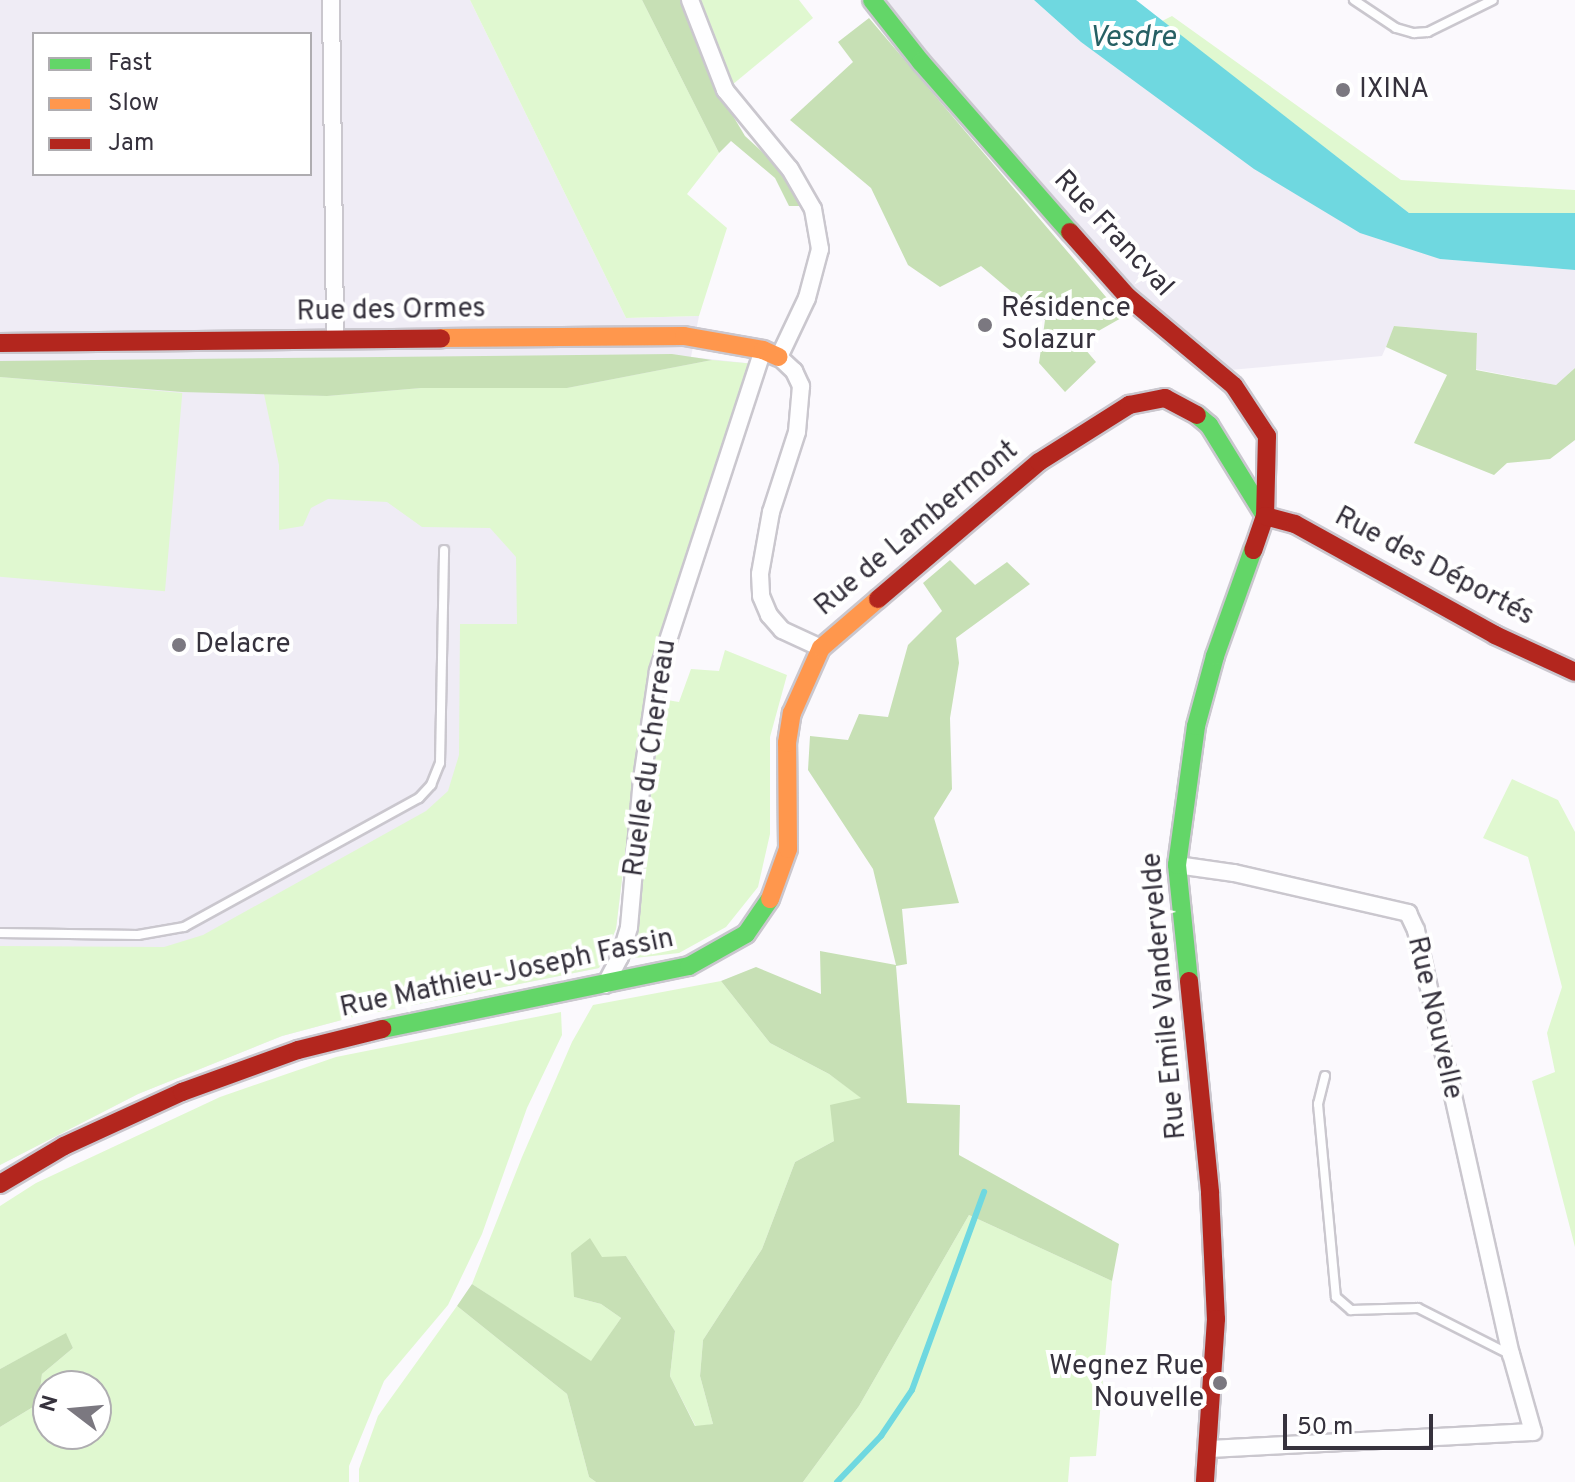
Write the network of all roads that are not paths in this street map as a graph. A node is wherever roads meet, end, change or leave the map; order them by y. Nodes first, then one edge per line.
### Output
1 (331, 0) edge
2 (690, 0) edge
3 (872, 0) edge
4 (1354, 0) edge
5 (1493, 0) edge
6 (335, 338) junction
7 (0, 343) edge
8 (771, 354) junction
9 (1265, 516) junction
10 (444, 550) dead end
11 (821, 648) junction
12 (1575, 672) edge
13 (1177, 865) junction
14 (0, 933) edge
15 (605, 985) junction
16 (1325, 1076) dead end
17 (0, 1184) edge
18 (1511, 1354) junction
19 (1208, 1449) junction
20 (1205, 1482) edge

1 - 6 street
2 - 8 street, Ruelle du Cherreau
3 - 9 street, Rue Francval
4 - 5 lane
6 - 7 street, Rue des Ormes
6 - 8 street, Rue des Ormes
8 - 11 street, Rue de Lambermont
8 - 15 street, Ruelle du Cherreau
9 - 11 street, Rue de Lambermont
9 - 12 street, Rue des Déportés
9 - 13 street, Rue Emile Vandervelde
10 - 14 lane
11 - 15 street, Rue Mathieu-Joseph Fassin
13 - 18 street, Rue Nouvelle
13 - 19 street, Rue Emile Vandervelde
15 - 17 street, Rue Mathieu-Joseph Fassin
16 - 18 lane
18 - 19 street, Rue Nouvelle
19 - 20 street, Rue Emile Vandervelde

